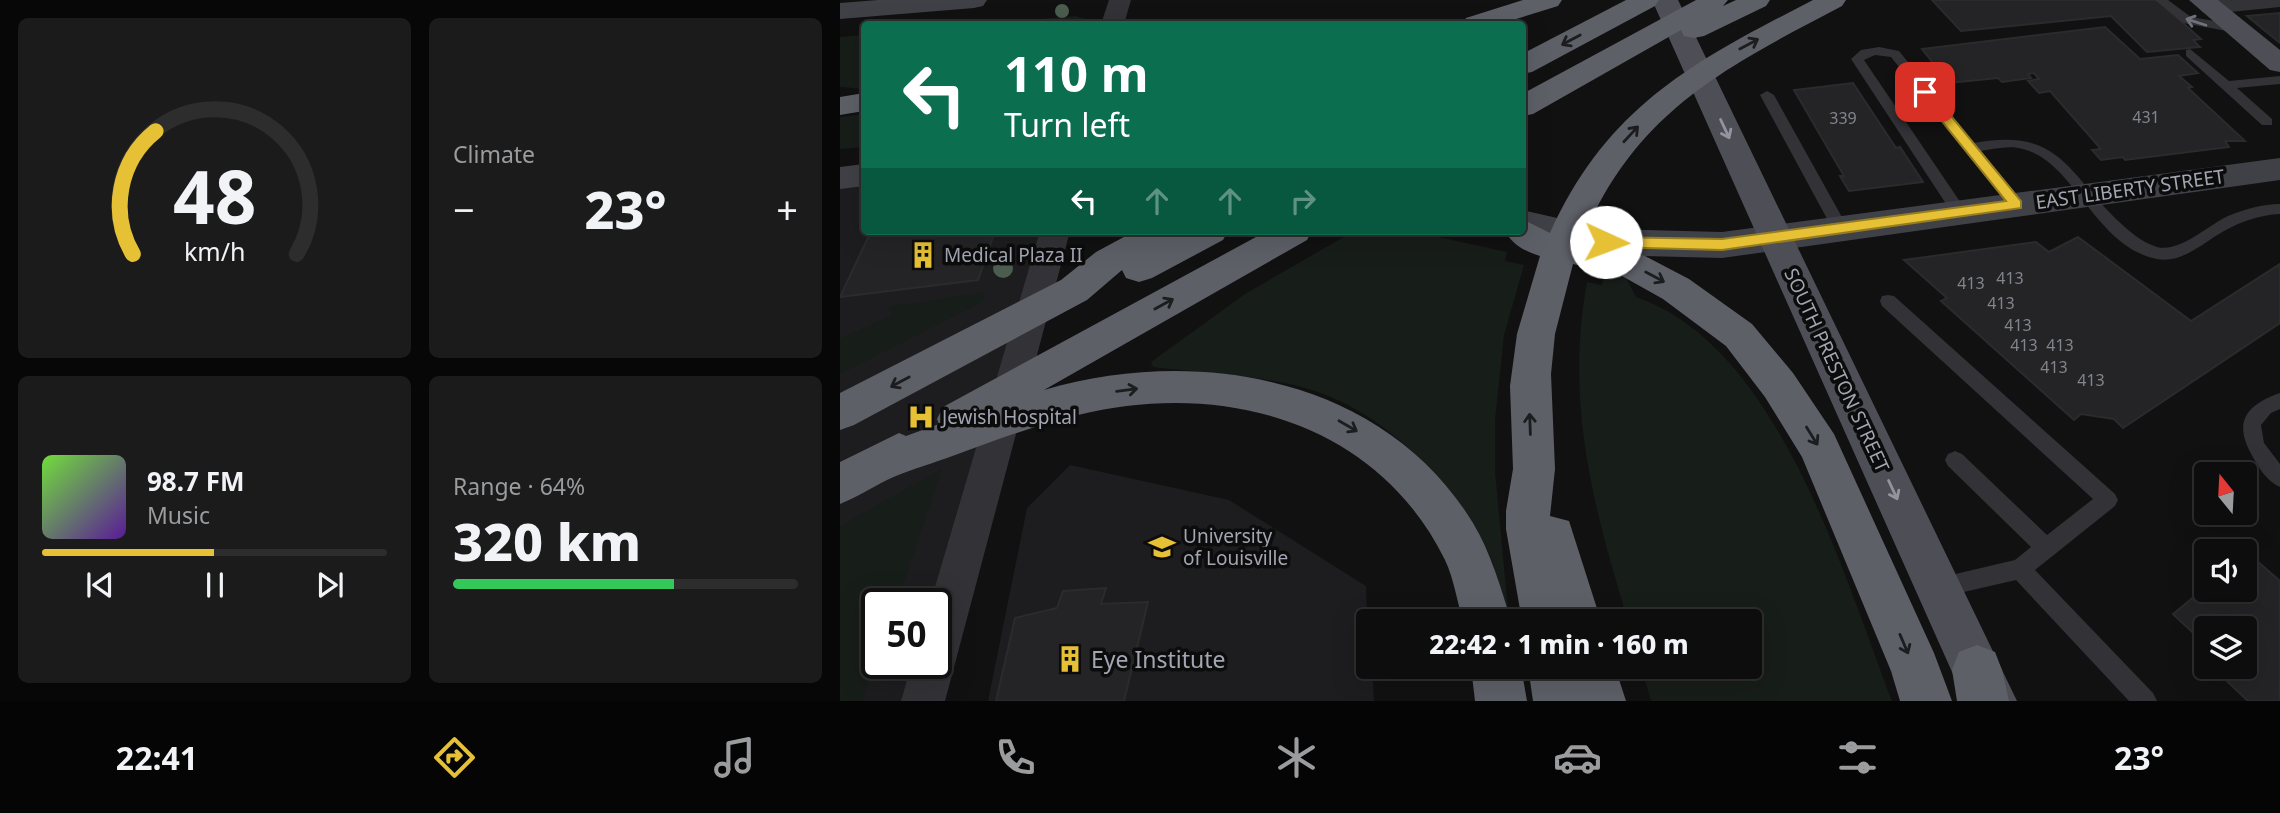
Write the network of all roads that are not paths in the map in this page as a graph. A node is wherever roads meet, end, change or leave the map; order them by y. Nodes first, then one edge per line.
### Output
1 (974, 0) edge
2 (1120, 0) edge
3 (1646, 0) edge
4 (1665, 0) edge
5 (1715, 0) edge
6 (1833, 0) edge
7 (2161, 0) edge
8 (2280, 0) edge
9 (1755, 1) edge
10 (2206, 3) edge
11 (1558, 6) edge
12 (840, 11) edge
13 (1114, 21) edge
14 (1489, 21) edge
15 (2238, 29) junction
16 (1526, 33) edge
17 (1647, 45) junction
18 (2190, 53) dead end
19 (1526, 64) edge
20 (2280, 64) edge
21 (2280, 80) edge
22 (2226, 85) junction
23 (1767, 95) dead end
24 (840, 98) edge
25 (861, 101) edge
26 (861, 102) edge
27 (1526, 105) edge
28 (840, 106) edge
29 (2267, 122) dead end
30 (1970, 148) junction
31 (2280, 169) edge
32 (861, 175) edge
33 (840, 178) edge
34 (2084, 195) junction
35 (2016, 204) junction
36 (2280, 209) edge
37 (1959, 212) junction
38 (1526, 223) edge
39 (1840, 228) junction
40 (1526, 234) edge
41 (1054, 235) edge
42 (1156, 235) edge
43 (1204, 235) edge
44 (1288, 235) edge
45 (1775, 237) junction
46 (1074, 290) junction
47 (1888, 301) dead end
48 (2280, 401) edge
49 (840, 413) edge
50 (953, 429) junction
51 (1955, 460) dead end
52 (1534, 471) junction
53 (858, 475) edge
54 (2280, 478) edge
55 (2046, 548) junction
56 (2020, 569) junction
57 (1938, 587) junction
58 (952, 597) edge
59 (1483, 609) edge
60 (1544, 609) edge
61 (1574, 609) edge
62 (929, 679) edge
63 (1498, 679) edge
64 (1555, 679) edge
65 (1594, 679) edge
66 (1984, 691) edge
67 (923, 701) edge
68 (1501, 701) edge
69 (1559, 701) edge
70 (1600, 701) edge
71 (1926, 701) edge
72 (2145, 701) edge

1 - 12 main road
2 - 13 street
3 -> 19 highway
4 -> 45 main road, SOUTH PRESTON STREET
5 - 17 highway
52 -> 6 highway
15 -> 7 lane
8 - 10 street
9 - 17 highway
10 - 15 main road
11 - 14 highway
11 - 16 highway
15 - 20 main road
17 - 27 highway
18 - 22 lane
21 - 22 lane
22 - 29 lane
23 - 39 lane
24 - 25 highway
26 - 28 highway
30 - 34 lane
30 - 35 lane
30 - 37 lane
31 - 34 main road, EAST LIBERTY STREET
32 - 33 main road
34 - 35 main road, EAST LIBERTY STREET
34 - 36 lane
35 - 37 main road, EAST LIBERTY STREET
37 - 39 main road, EAST LIBERTY STREET
38 - 45 main road, EAST LIBERTY STREET
39 - 45 main road, EAST LIBERTY STREET
40 -> 71 highway
41 - 58 street
42 - 46 highway
43 - 46 highway
50 -> 44 highway
45 -> 57 main road, SOUTH PRESTON STREET
46 -> 49 highway
47 - 55 lane
48 - 54 lane
50 - 53 highway
50 -> 59 highway
51 - 55 lane
52 - 60 highway
52 - 61 highway
55 - 56 lane
56 - 57 lane
56 - 72 lane
57 - 66 main road, SOUTH PRESTON STREET
62 - 67 street
63 - 68 highway
64 - 69 highway
65 - 70 highway

